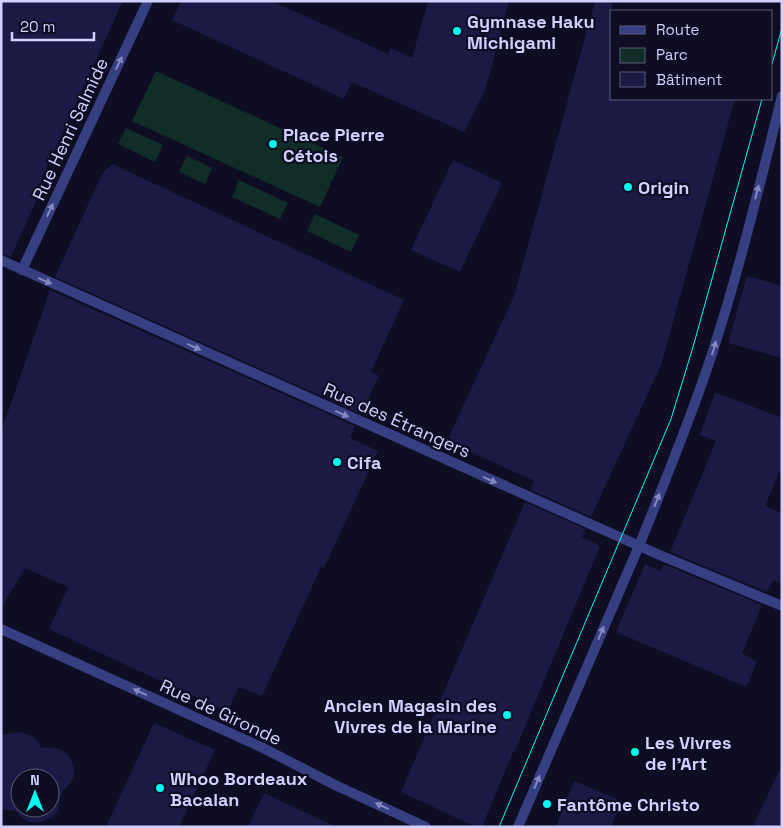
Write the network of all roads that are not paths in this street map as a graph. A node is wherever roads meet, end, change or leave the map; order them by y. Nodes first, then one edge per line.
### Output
1 (148, 1) edge
2 (782, 96) edge
3 (1, 260) edge
4 (22, 270) junction
5 (639, 546) junction
6 (782, 606) edge
7 (1, 629) edge
8 (426, 827) edge
9 (518, 827) edge

4 -> 1 street, Rue Henri Salmide
5 -> 2 street
3 - 4 street, Rue des Étrangers
4 -> 5 street, Rue des Étrangers
5 - 6 street, Rue des Étrangers
9 -> 5 street
8 -> 7 street, Rue de Gironde

